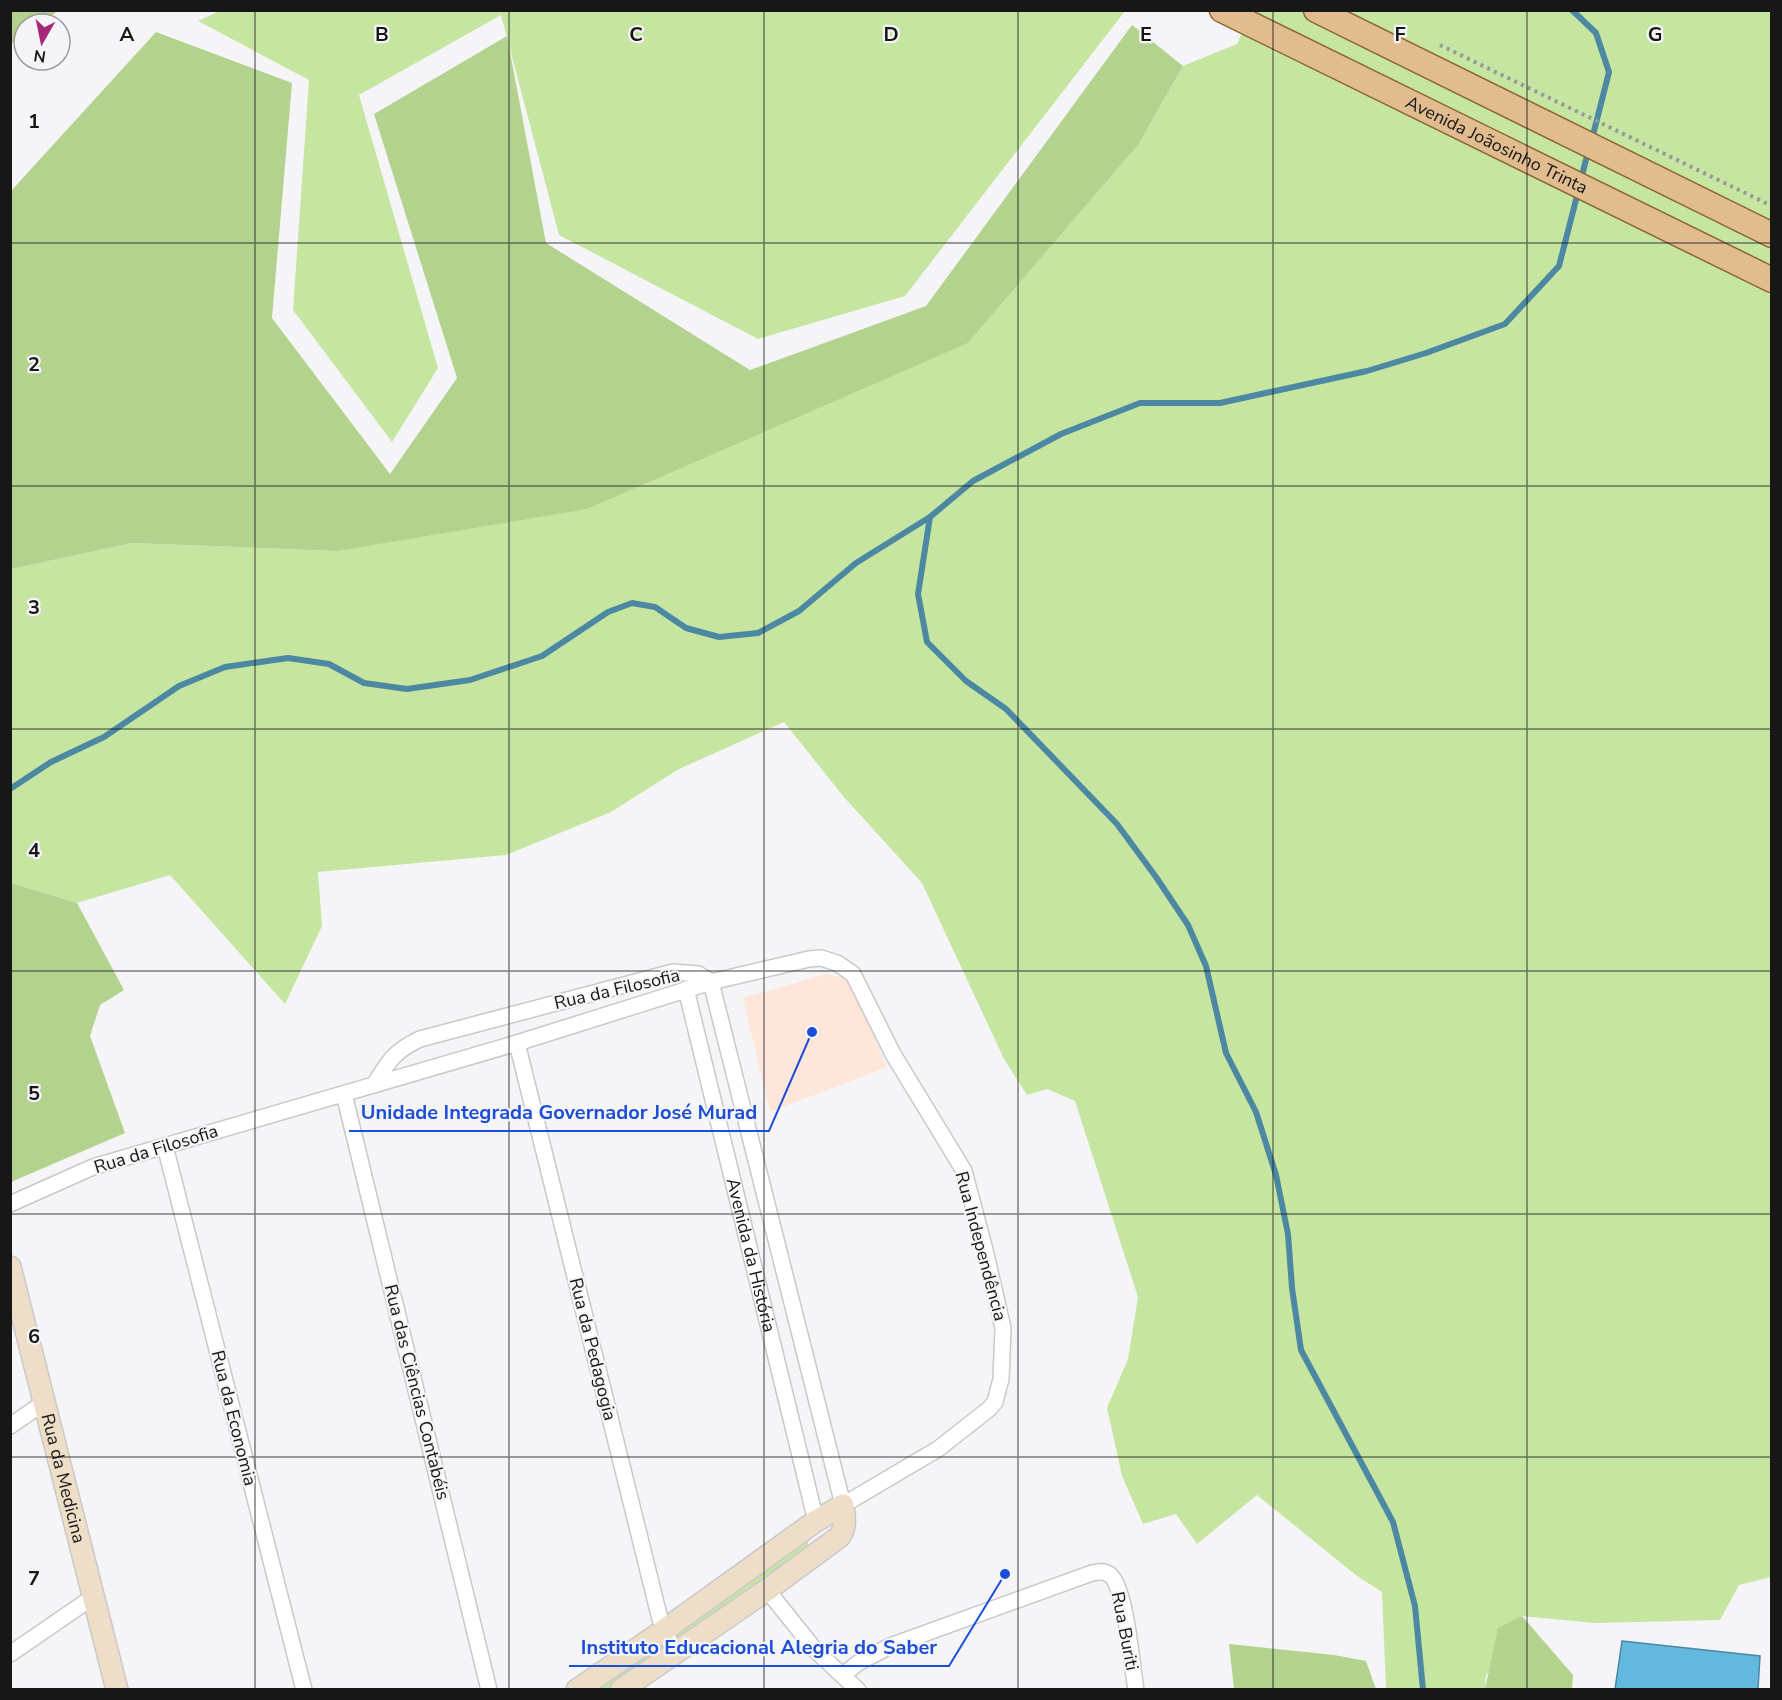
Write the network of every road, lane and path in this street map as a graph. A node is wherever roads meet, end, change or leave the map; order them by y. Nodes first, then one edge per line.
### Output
1 (1222, 10) edge
2 (1316, 10) edge
3 (1431, 41) dead end
4 (1772, 206) edge
5 (1772, 235) edge
6 (1772, 280) edge
7 (711, 982) junction
8 (686, 989) junction
9 (517, 1043) junction
10 (374, 1085) junction
11 (344, 1094) junction
12 (165, 1146) junction
13 (10, 1204) edge
14 (10, 1267) edge
15 (45, 1402) junction
16 (10, 1426) edge
17 (843, 1505) junction
18 (816, 1521) junction
19 (767, 1590) junction
20 (93, 1597) junction
21 (663, 1631) junction
22 (676, 1651) junction
23 (10, 1654) edge
24 (843, 1676) junction
25 (117, 1689) edge
26 (303, 1689) edge
27 (489, 1689) edge
28 (577, 1689) edge
29 (621, 1689) edge
30 (858, 1689) edge
31 (1136, 1689) edge

1 - 6 main road, Avenida Joãosinho Trinta
2 - 5 main road
3 - 4 path
7 - 8 street, Rua da Filosofia
7 - 10 street, Rua da Filosofia
7 - 17 street, Avenida da História
7 - 17 street, Rua Independência
8 - 9 street, Rua da Filosofia
8 - 18 street, Avenida da História
9 - 10 street, Rua da Filosofia
9 - 21 street, Rua da Pedagogia
10 - 11 street, Rua da Filosofia
11 - 12 street, Rua da Filosofia
11 - 27 street, Rua das Ciências Contabéis
12 - 13 street, Rua da Filosofia
12 - 26 street, Rua da Economia
14 - 15 street, Rua da Medicina
15 - 16 street
15 - 20 street, Rua da Medicina
17 - 18 street
17 - 19 street, Avenida da História
18 - 21 street
19 - 22 street, Avenida da História
19 - 24 street
20 - 23 street
20 - 25 street, Rua da Medicina
21 - 22 street, Rua da Pedagogia
21 - 28 street
22 - 29 street, Avenida da História
24 - 30 street
24 - 31 street, Rua Buriti

